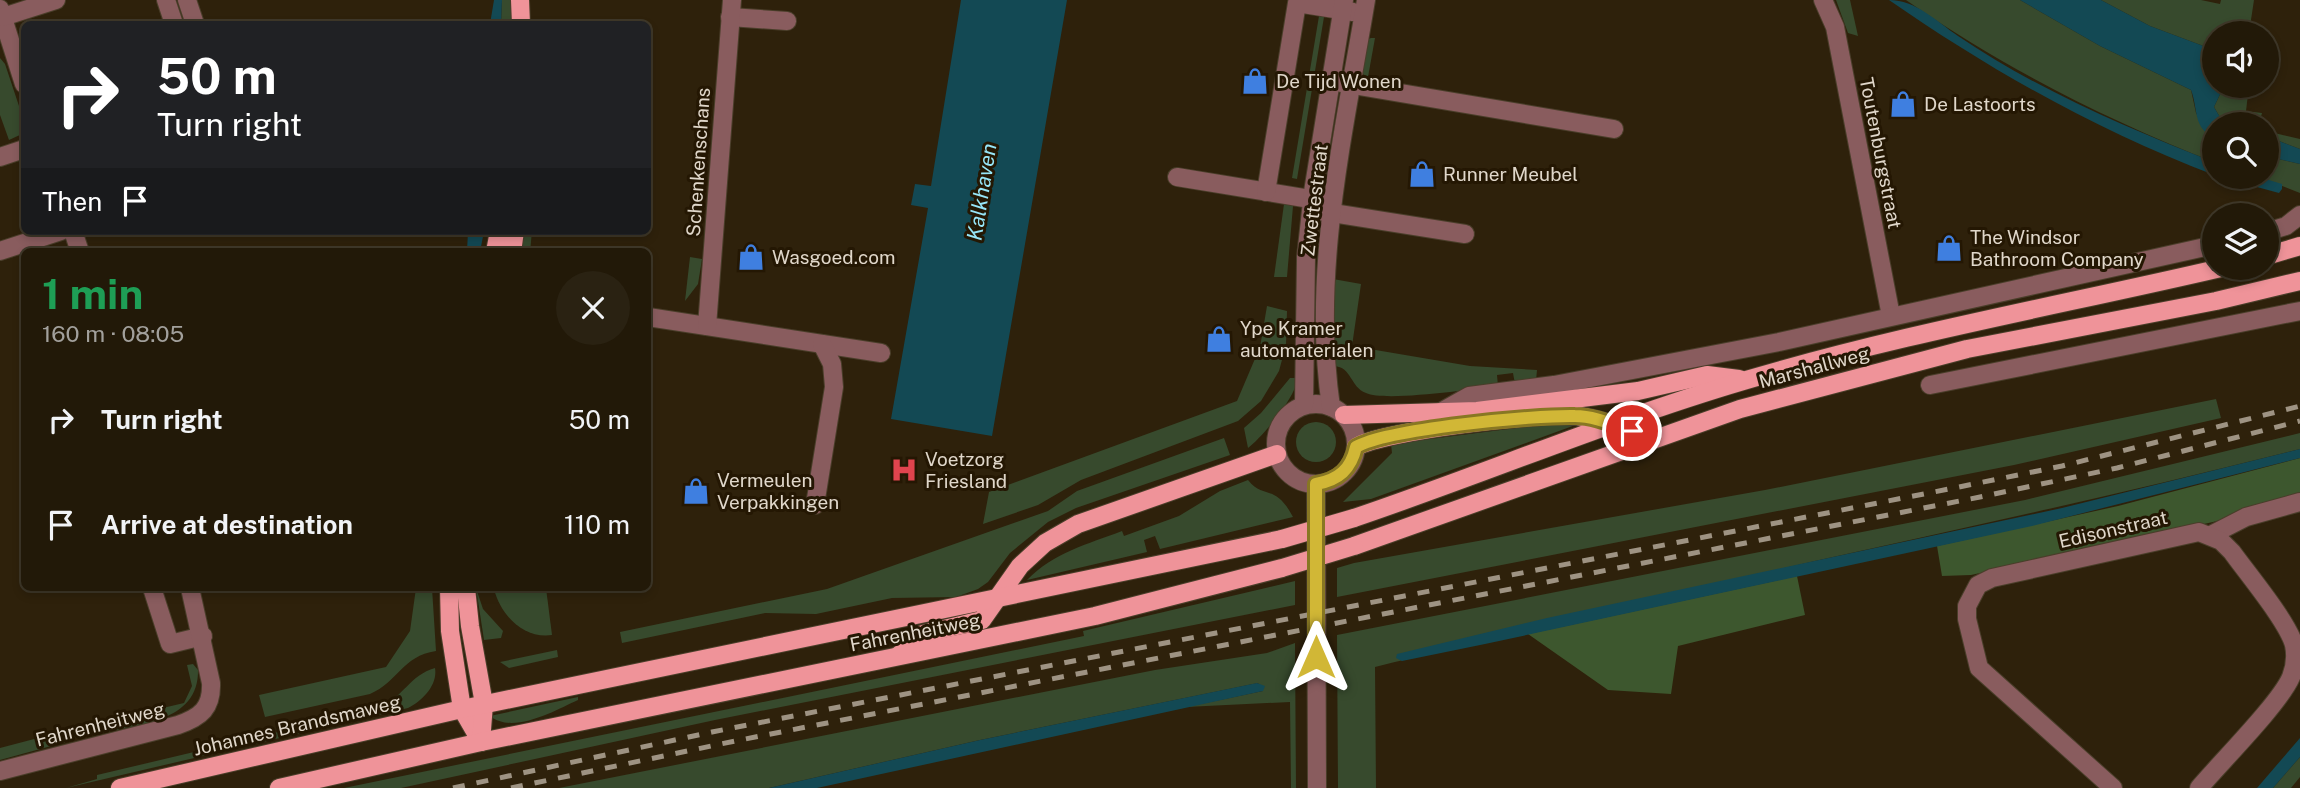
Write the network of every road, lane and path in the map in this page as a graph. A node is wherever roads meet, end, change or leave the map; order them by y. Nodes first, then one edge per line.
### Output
1 (56, 0) edge
2 (166, 0) edge
3 (1823, 0) edge
4 (190, 1) edge
5 (1343, 5) edge
6 (1365, 7) edge
7 (731, 8) edge
8 (1, 13) edge
9 (173, 21) edge
10 (194, 21) edge
11 (787, 21) dead end
12 (5, 43) edge
13 (21, 78) edge
14 (1331, 81) junction
15 (1352, 84) junction
16 (1614, 129) dead end
17 (21, 150) edge
18 (0, 157) edge
19 (1177, 177) dead end
20 (1266, 192) junction
21 (1312, 204) junction
22 (1333, 208) junction
23 (2300, 215) edge
24 (2279, 228) edge
25 (1465, 234) dead end
26 (49, 235) edge
27 (2300, 246) edge
28 (2202, 248) edge
29 (0, 251) edge
30 (2279, 252) edge
31 (2202, 272) edge
32 (2300, 281) edge
33 (2300, 311) edge
34 (1891, 316) junction
35 (651, 317) edge
36 (707, 326) junction
37 (822, 344) junction
38 (881, 353) dead end
39 (1746, 380) junction
40 (1930, 385) dead end
41 (1304, 405) junction
42 (1338, 411) junction
43 (1439, 413) junction
44 (1613, 424) junction
45 (1651, 439) junction
46 (1356, 447) junction
47 (1277, 454) junction
48 (1316, 484) junction
49 (2300, 502) edge
50 (814, 505) dead end
51 (1354, 518) joint
52 (2211, 535) junction
53 (1354, 546) joint
54 (153, 591) edge
55 (191, 591) edge
56 (449, 591) edge
57 (466, 591) edge
58 (998, 600) junction
59 (202, 636) junction
60 (897, 657) junction
61 (484, 705) junction
62 (462, 709) junction
63 (481, 742) junction
64 (0, 772) edge
65 (120, 788) edge
66 (279, 788) edge
67 (1317, 788) edge
68 (2113, 788) edge
69 (2199, 788) edge

1 - 8 street
2 - 9 street
3 - 34 street, Toutenburgstraat
4 - 10 street
5 - 6 street
5 - 14 street, Zwettestraat
5 - 20 street
6 - 15 street, Zwettestraat
7 - 11 street
7 - 36 street, Schenkenschans
8 - 12 street
12 - 13 street
14 - 15 street
14 - 21 street, Zwettestraat
15 - 16 street
15 - 22 street, Zwettestraat
17 - 18 street
19 - 20 street
20 - 21 street
21 - 22 street
21 - 41 street, Zwettestraat
22 - 25 street
22 - 42 street, Zwettestraat
23 - 24 street
26 - 29 street
27 - 30 main road
28 - 34 street, Marshallweg
31 - 39 main road, Marshallweg
32 - 45 main road, Marshallweg
33 - 40 street
34 - 43 street, Marshallweg
35 - 36 street
36 - 37 street
37 - 38 street
37 - 50 street
39 - 43 main road
39 - 44 main road, Marshallweg
41 - 42 street
41 - 47 street
42 - 43 main road
42 - 46 street
44 - 45 main road
44 - 46 main road
44 - 51 main road, Marshallweg
45 - 53 main road, Marshallweg
46 - 48 street
47 - 48 street
47 - 58 main road
48 - 67 street
49 - 52 street
51 - 58 main road, Fahrenheitweg, bridge
52 - 68 street, Edisonstraat
52 - 69 street
53 - 60 main road, Fahrenheitweg, bridge
54 - 59 street
55 - 59 street
56 - 62 main road
57 - 61 main road
58 - 60 main road
58 - 61 main road, Fahrenheitweg
59 - 64 street, Fahrenheitweg
60 - 63 main road, Fahrenheitweg
61 - 62 main road, Johannes Brandsmaweg
61 - 63 main road
62 - 63 main road
62 - 65 main road, Johannes Brandsmaweg
63 - 66 main road

